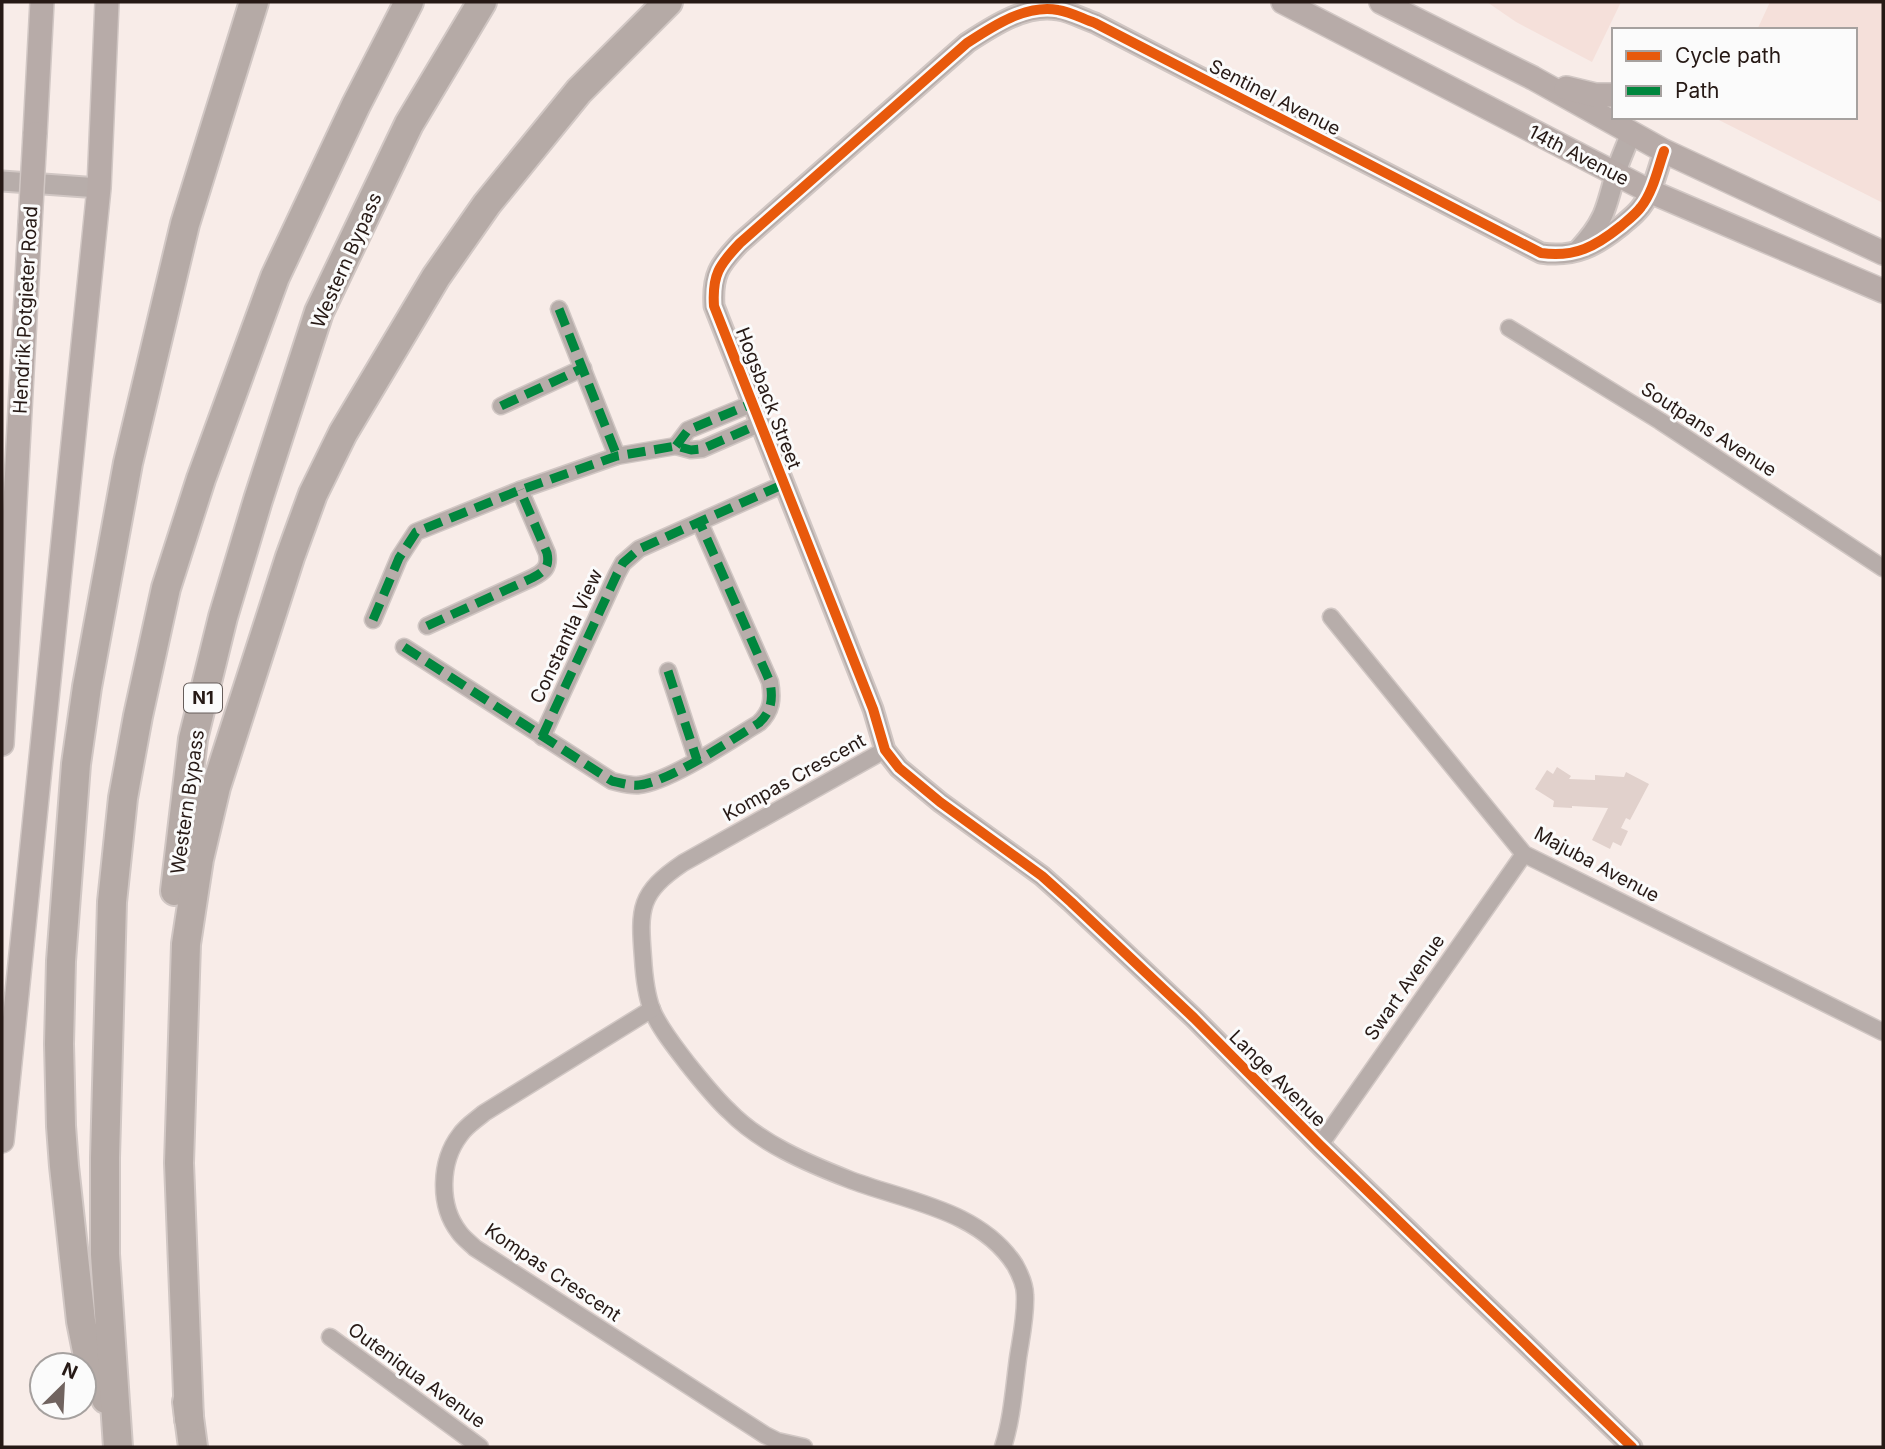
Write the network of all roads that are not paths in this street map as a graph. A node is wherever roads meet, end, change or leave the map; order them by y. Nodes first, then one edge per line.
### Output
1 (42, 2) edge
2 (107, 2) edge
3 (254, 2) edge
4 (410, 2) edge
5 (482, 2) edge
6 (668, 2) edge
7 (1283, 2) edge
8 (1381, 2) edge
9 (1533, 78) junction
10 (1612, 95) edge
11 (885, 116) joint
12 (1631, 133) junction
13 (1664, 151) junction
14 (1616, 174) junction
15 (2, 181) edge
16 (99, 188) junction
17 (1649, 191) junction
18 (1579, 250) junction
19 (1883, 253) edge
20 (1883, 291) edge
21 (559, 309) dead end
22 (1510, 328) dead end
23 (583, 368) junction
24 (751, 404) junction
25 (501, 406) dead end
26 (759, 424) junction
27 (676, 446) junction
28 (617, 456) junction
29 (784, 484) junction
30 (520, 489) junction
31 (700, 523) junction
32 (1883, 568) edge
33 (1331, 617) dead end
34 (373, 620) dead end
35 (427, 626) dead end
36 (404, 647) dead end
37 (668, 671) dead end
38 (542, 737) junction
39 (2, 744) edge
40 (885, 750) junction
41 (697, 760) junction
42 (1524, 854) junction
43 (652, 1009) junction
44 (1883, 1032) edge
45 (2, 1141) edge
46 (1320, 1145) junction
47 (330, 1337) dead end
48 (189, 1419) junction
49 (116, 1434) edge
50 (193, 1447) edge
51 (480, 1447) edge
52 (804, 1447) edge
53 (1003, 1447) edge
54 (1632, 1447) edge

1 - 39 main road, Hendrik Potgieter Road, bridge
2 - 16 main road
3 - 49 highway
4 - 49 highway
5 - 48 highway, Western Bypass / N1
6 - 48 highway
7 - 14 main road, 14th Avenue
8 - 9 main road
9 - 10 main road
9 - 12 main road
11 - 18 street, Sentinel Avenue
11 - 24 street, Hogsback Street
12 - 13 main road
12 - 14 street
13 - 17 street, Sentinel Avenue
13 - 19 main road
14 - 17 main road, 14th Avenue
14 - 18 street
15 - 16 street
16 - 45 main road
17 - 18 street, Sentinel Avenue
17 - 20 main road, 14th Avenue
21 - 23 street
22 - 32 street, Soutpans Avenue
23 - 25 street
23 - 28 street
24 - 26 street, Hogsback Street
24 - 27 street
26 - 27 street
26 - 29 street, Hogsback Street
27 - 28 street
28 - 30 street
29 - 31 street, Constantla View
29 - 40 street, Hogsback Street
30 - 34 street
30 - 35 street
31 - 38 street, Constantla View
31 - 41 street
33 - 42 street, Majuba Avenue
36 - 38 street
37 - 41 street
38 - 41 street
40 - 43 street, Kompas Crescent
40 - 46 street, Lange Avenue
42 - 44 street, Majuba Avenue
42 - 46 street, Swart Avenue
43 - 52 street, Kompas Crescent
43 - 53 street, Kompas Crescent
46 - 54 street, Lange Avenue
47 - 51 street, Outeniqua Avenue
48 - 50 highway, Western Bypass / N1

